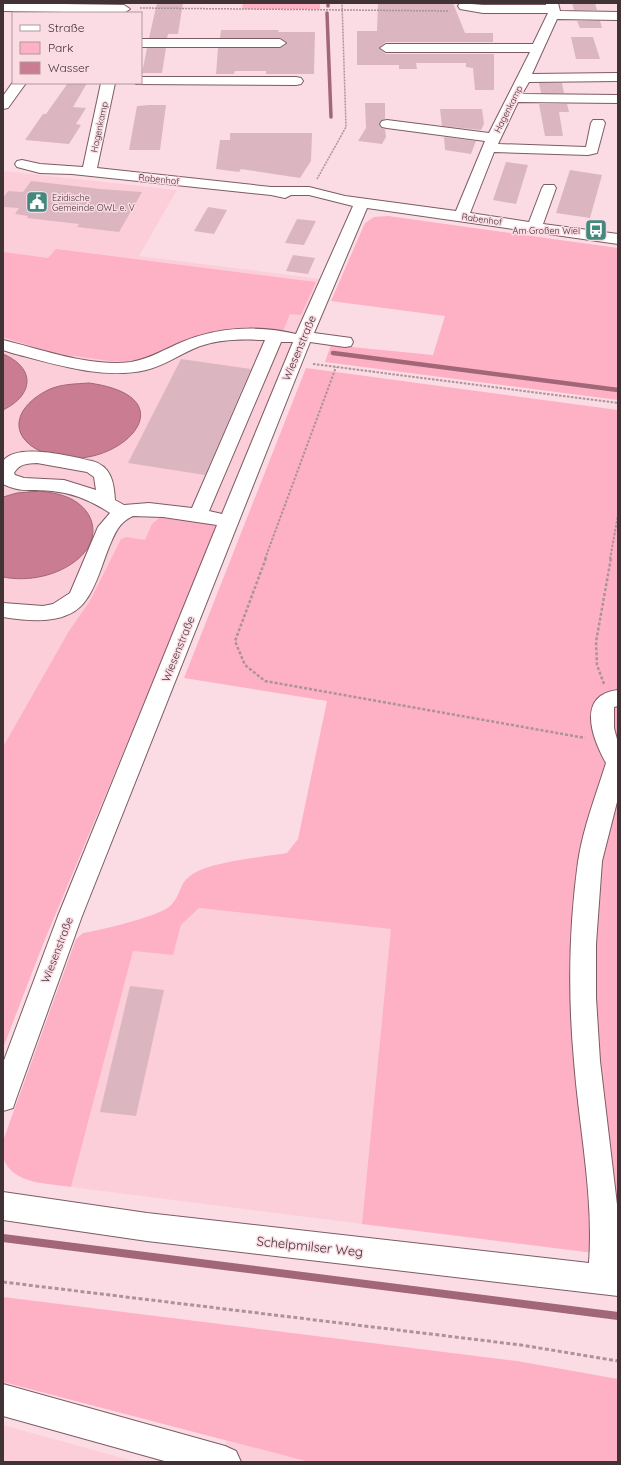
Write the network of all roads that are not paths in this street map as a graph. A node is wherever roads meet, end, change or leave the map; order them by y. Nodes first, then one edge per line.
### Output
1 (464, 6) dead end
2 (3, 8) edge
3 (124, 8) edge
4 (553, 10) edge
5 (618, 11) edge
6 (618, 16) edge
7 (142, 43) edge
8 (280, 43) dead end
9 (386, 48) dead end
10 (538, 48) junction
11 (618, 77) edge
12 (524, 78) junction
13 (142, 81) edge
14 (296, 81) dead end
15 (18, 84) edge
16 (108, 84) edge
17 (514, 98) junction
18 (617, 99) edge
19 (3, 105) edge
20 (598, 123) dead end
21 (386, 124) dead end
22 (490, 143) junction
23 (15, 163) dead end
24 (89, 172) junction
25 (549, 188) dead end
26 (271, 191) junction
27 (354, 201) junction
28 (462, 217) junction
29 (534, 227) junction
30 (618, 239) edge
31 (290, 337) junction
32 (345, 342) dead end
33 (3, 345) edge
34 (106, 501) junction
35 (122, 513) junction
36 (198, 516) junction
37 (229, 521) junction
38 (3, 610) edge
39 (614, 699) edge
40 (614, 756) edge
41 (3, 1099) edge
42 (3, 1206) edge
43 (610, 1280) edge
44 (3, 1400) edge
45 (225, 1462) edge

1 - 4 street
2 - 3 street
4 - 5 street
4 - 6 street
4 - 10 street, Hagenkamp
7 - 8 street
9 - 10 street
10 - 12 street, Hagenkamp
11 - 12 street
12 - 17 street, Hagenkamp
13 - 14 street
15 - 19 street
16 - 24 street, Hagenkamp
17 - 18 street
17 - 22 street, Hagenkamp
20 - 22 street
21 - 22 street
22 - 28 street, Hagenkamp
23 - 24 street, Rabenhof
24 - 26 street, Rabenhof
25 - 29 street
26 - 27 street, Rabenhof
26 - 27 street, Rabenhof
27 - 28 street, Rabenhof
27 - 31 street, Wiesenstraße
28 - 29 street, Rabenhof
29 - 30 street, Rabenhof
31 - 32 street
31 - 33 street
31 - 36 street
31 - 37 street, Wiesenstraße
34 - 34 street
34 - 35 street
35 - 36 street
35 - 38 street
36 - 37 street
37 - 41 street, Wiesenstraße
39 - 40 street
40 - 43 street
42 - 43 street, Schelpmilser Weg
44 - 45 street

